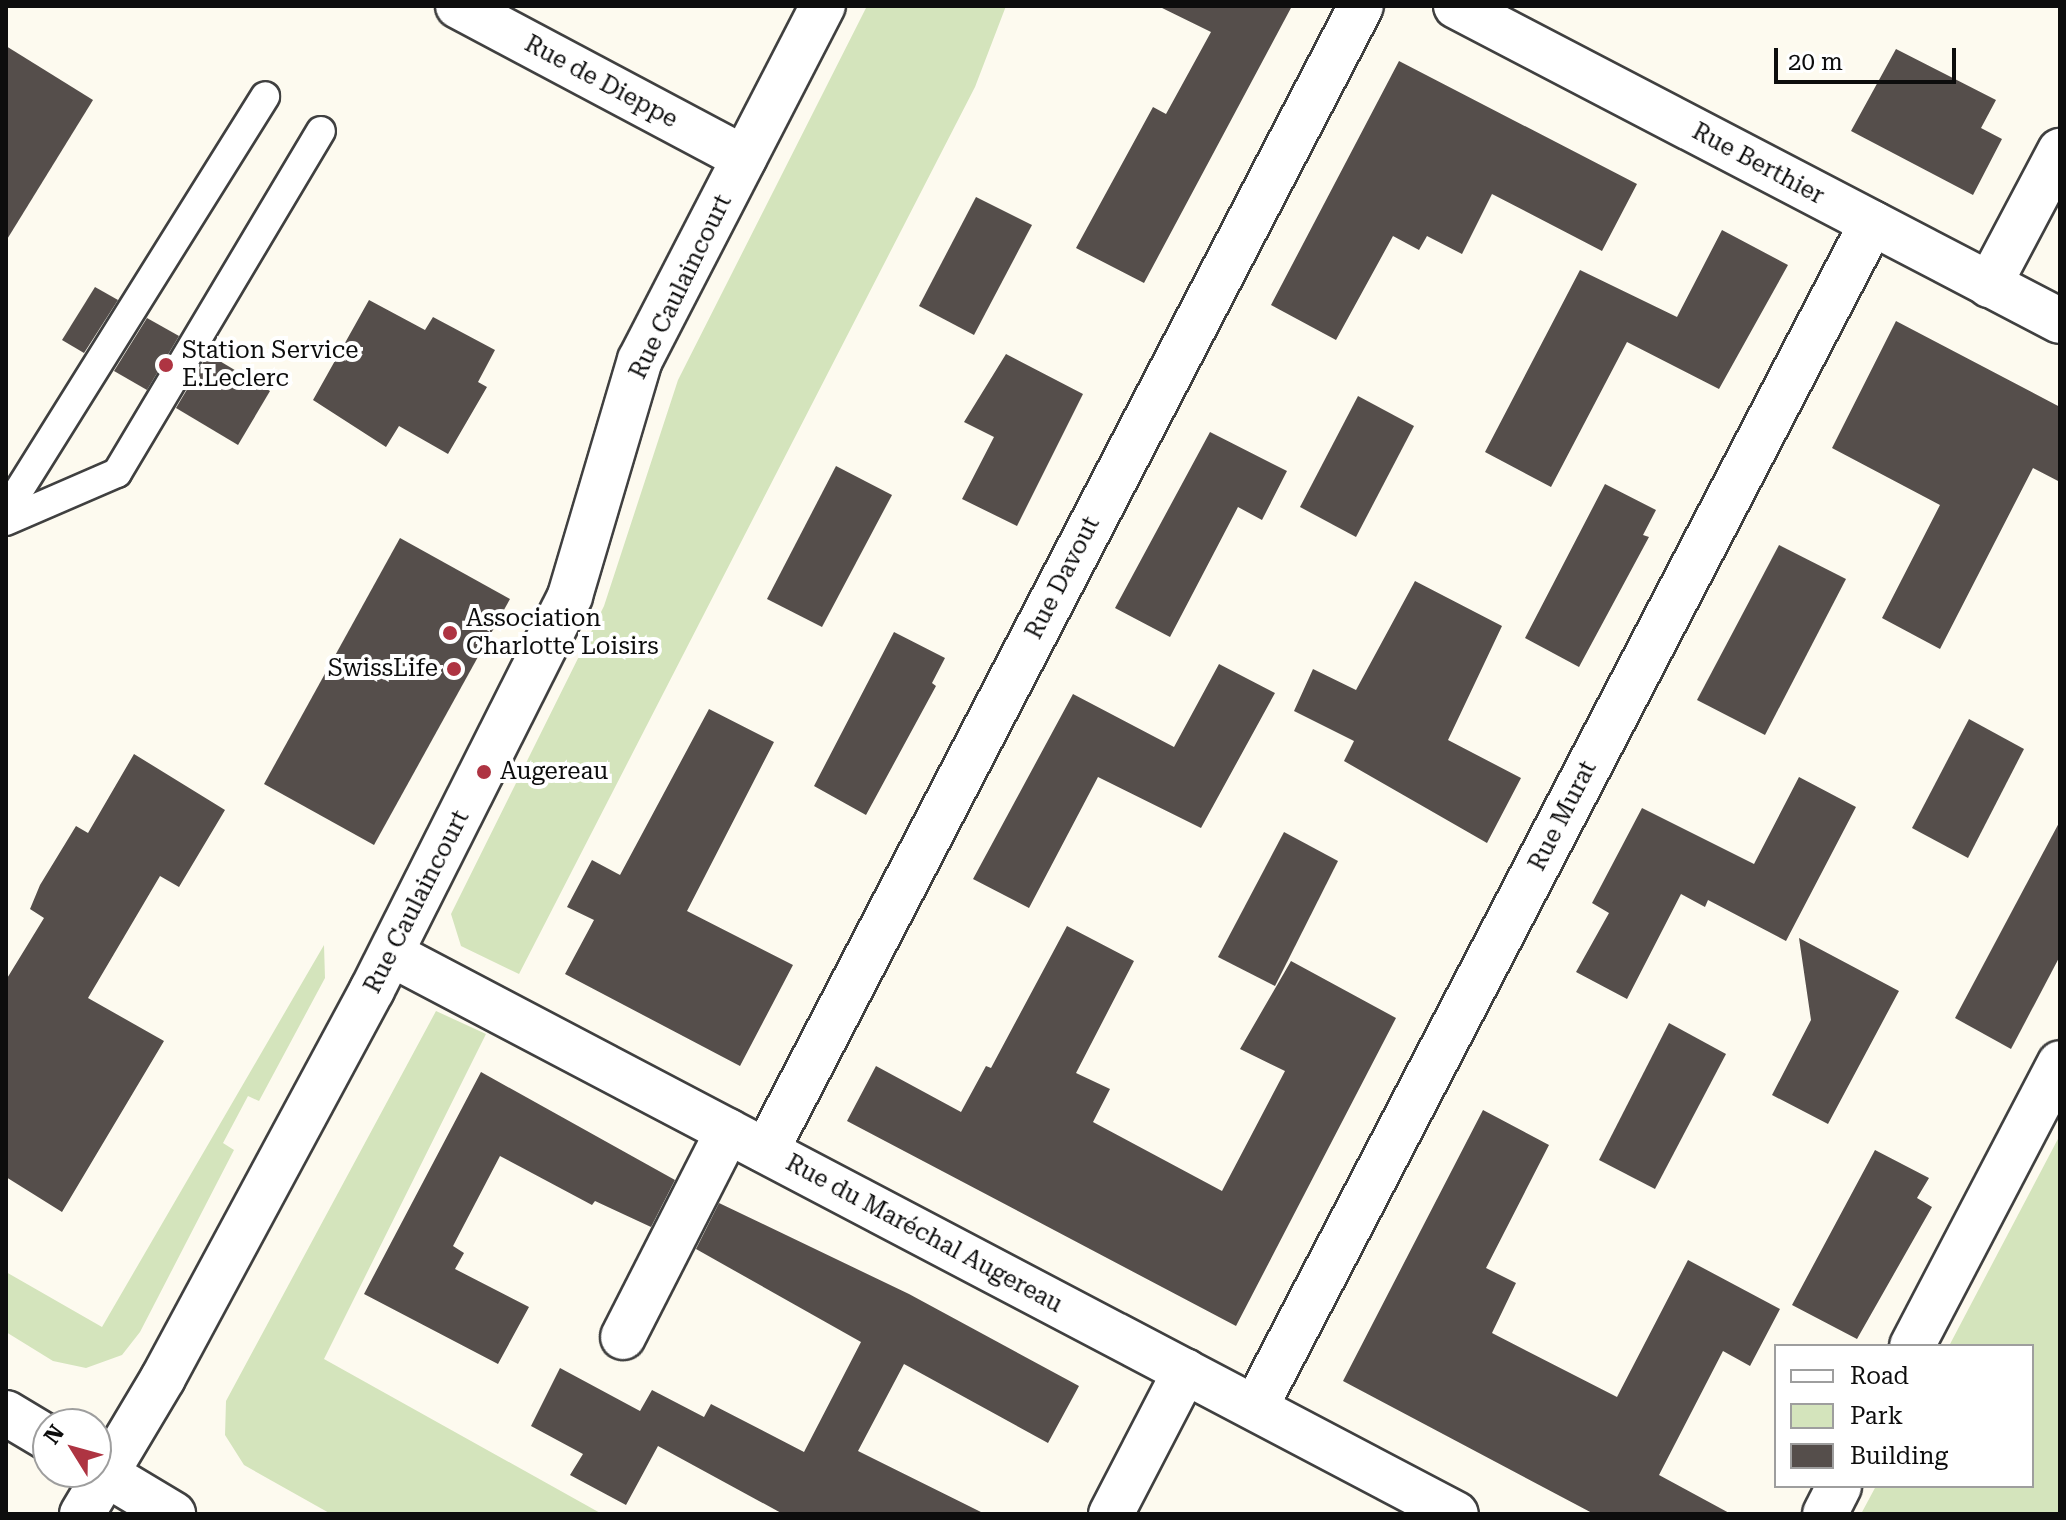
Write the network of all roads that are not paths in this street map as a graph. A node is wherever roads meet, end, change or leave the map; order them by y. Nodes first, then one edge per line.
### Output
1 (458, 6) edge
2 (823, 6) edge
3 (1361, 6) edge
4 (1456, 6) edge
5 (265, 96) dead end
6 (321, 131) dead end
7 (2060, 151) edge
8 (744, 158) junction
9 (1872, 223) junction
10 (1989, 285) junction
11 (2060, 321) edge
12 (6, 511) edge
13 (6, 521) edge
14 (391, 954) junction
15 (2060, 1063) edge
16 (747, 1141) junction
17 (623, 1337) dead end
18 (1913, 1344) edge
19 (1185, 1371) junction
20 (1255, 1408) junction
21 (6, 1413) edge
22 (32, 1428) edge
23 (112, 1454) edge
24 (112, 1478) edge
25 (93, 1488) edge
26 (1838, 1488) edge
27 (82, 1514) edge
28 (173, 1514) edge
29 (1111, 1514) edge
30 (1456, 1514) edge
31 (1825, 1514) edge

1 - 8 street, Rue de Dieppe
2 - 8 street, Rue Caulaincourt
3 - 16 street, Rue Davout
4 - 9 street, Rue Berthier
5 - 12 lane
6 - 13 lane
7 - 10 street
8 - 14 street, Rue Caulaincourt
9 - 10 street, Rue Berthier
9 - 20 street, Rue Murat
10 - 11 street, Rue Berthier
14 - 16 street, Rue du Maréchal Augereau
14 - 23 street, Rue Caulaincourt
15 - 18 street
16 - 17 street, Rue Davout
16 - 19 street, Rue du Maréchal Augereau
19 - 20 street, Rue du Maréchal Augereau
19 - 29 street
20 - 30 street, Rue du Maréchal Augereau
21 - 22 street
24 - 28 street
25 - 27 street, Rue Caulaincourt
26 - 31 street

